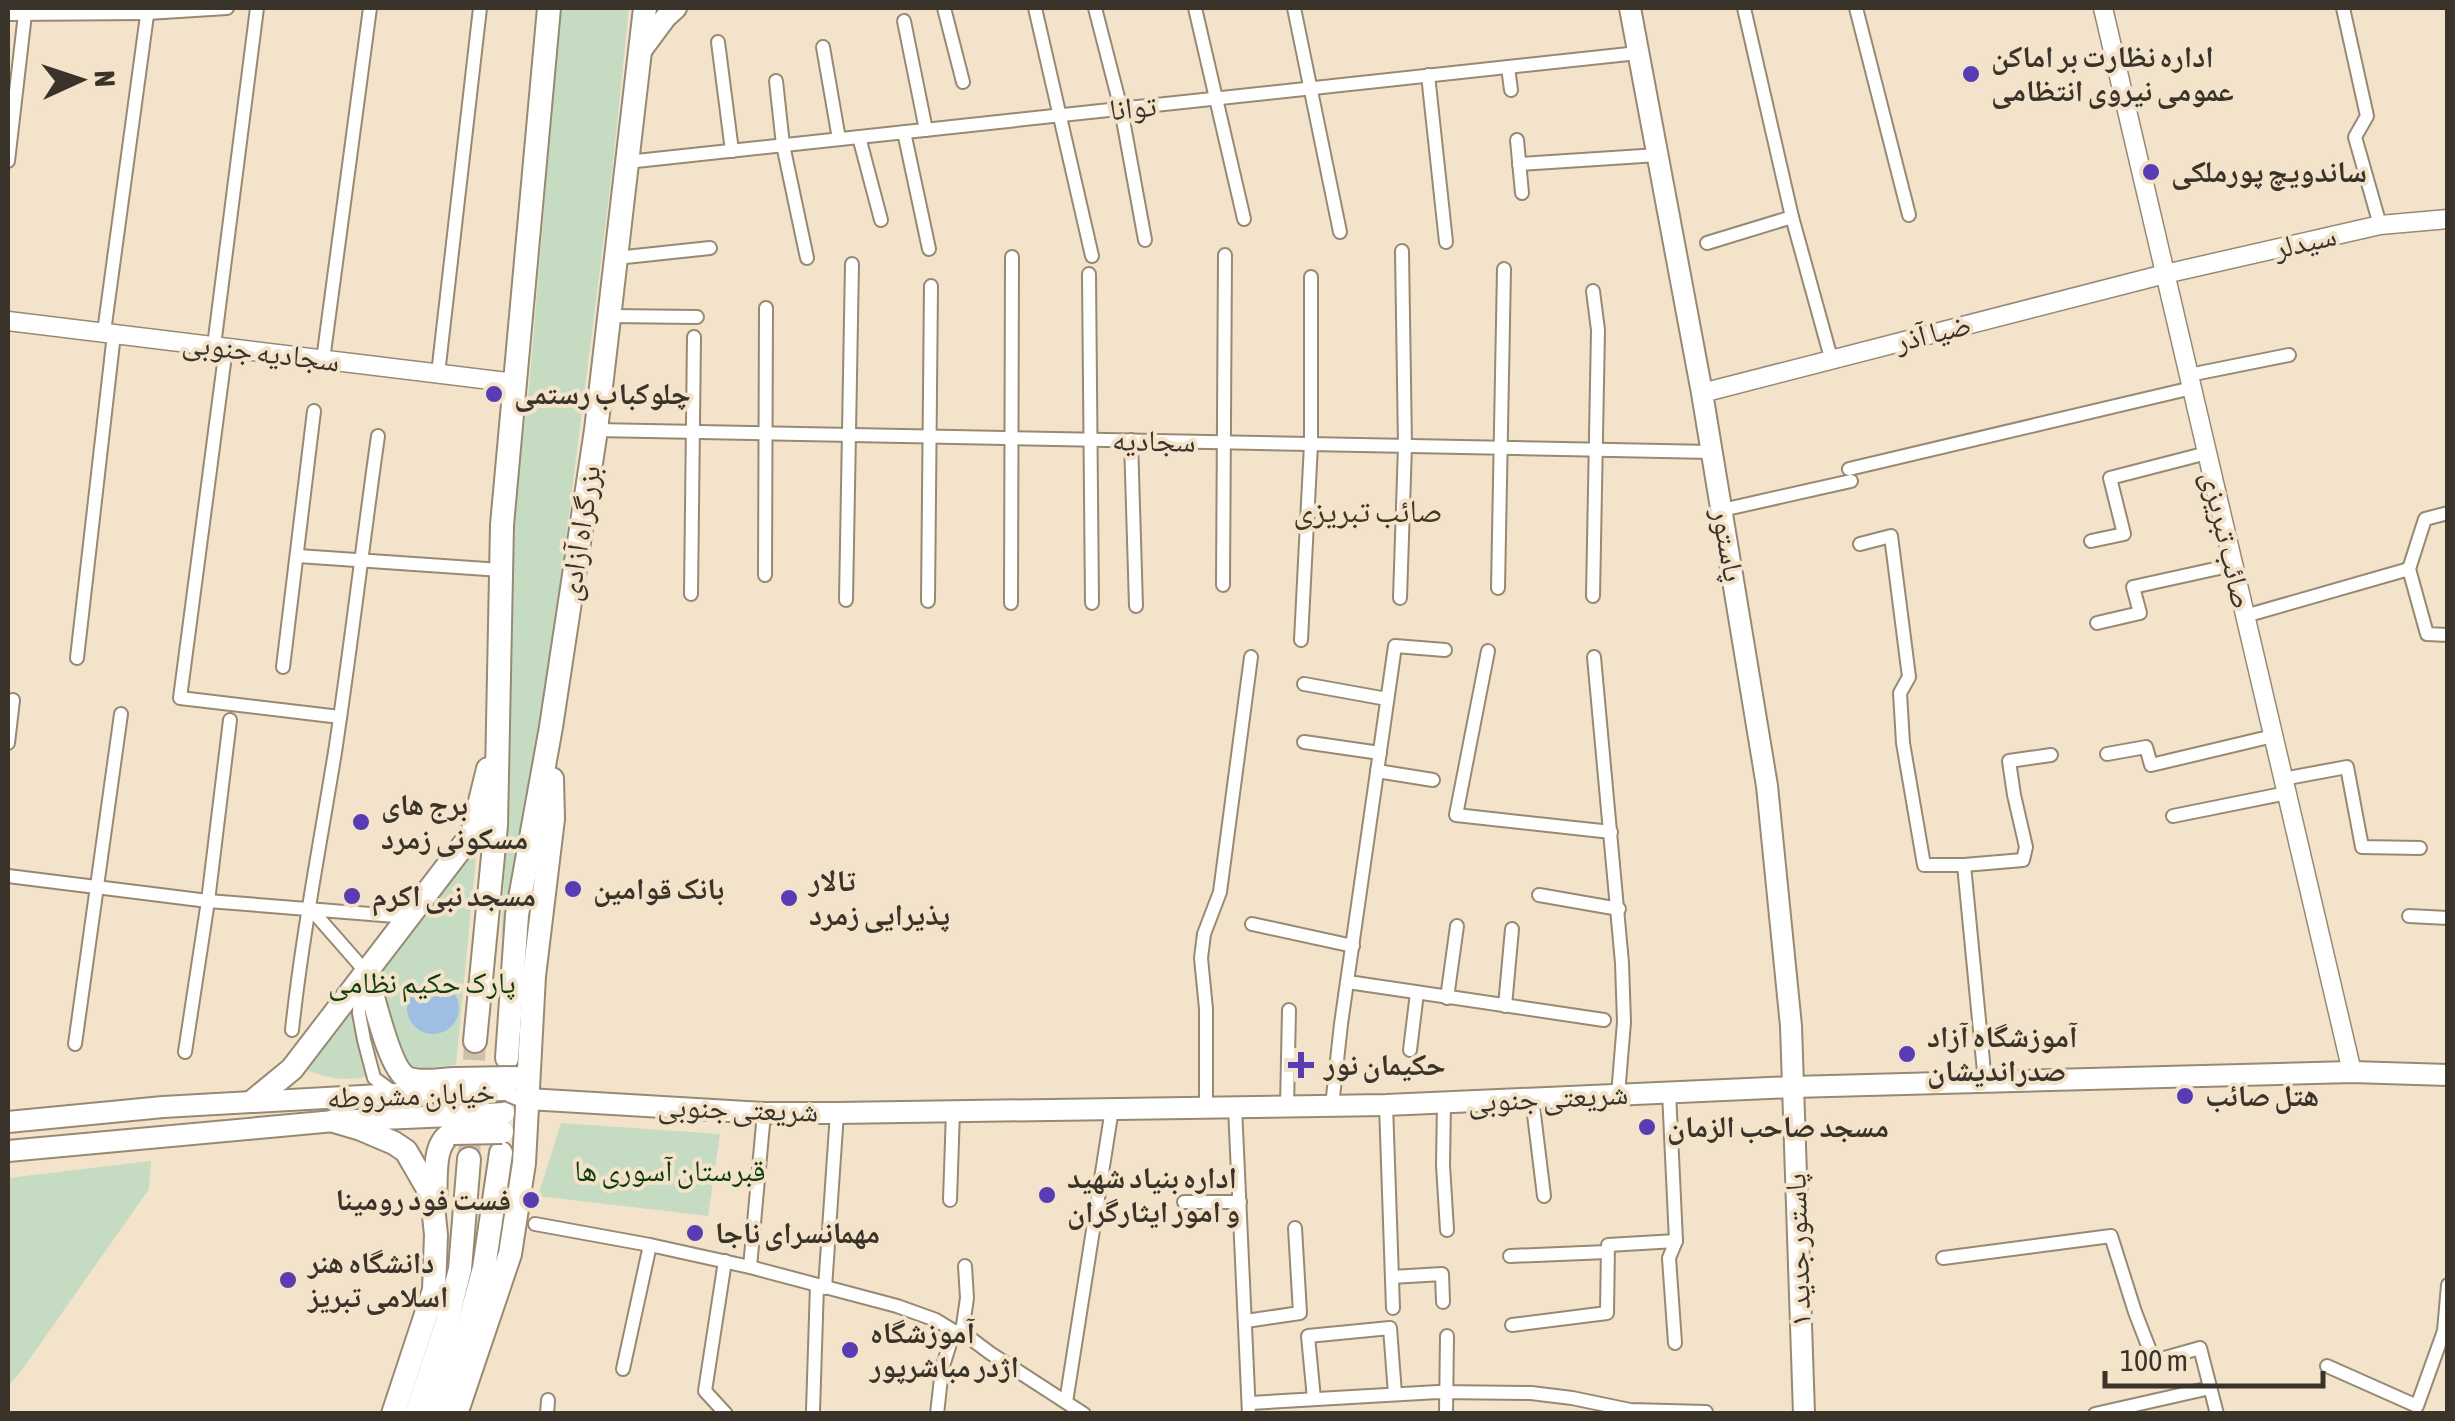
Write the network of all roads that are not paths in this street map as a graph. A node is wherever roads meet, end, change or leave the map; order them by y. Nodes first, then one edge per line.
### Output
1 (227, 8) edge
2 (257, 8) edge
3 (370, 8) edge
4 (480, 8) edge
5 (543, 8) edge
6 (645, 8) edge
7 (676, 8) edge
8 (944, 8) edge
9 (1035, 8) edge
10 (1095, 8) edge
11 (1195, 8) edge
12 (1294, 8) edge
13 (1630, 8) edge
14 (1744, 8) edge
15 (1856, 8) edge
16 (2103, 8) edge
17 (2343, 8) edge
18 (147, 10) edge
19 (8, 14) edge
20 (25, 14) junction
21 (904, 20) dead end
22 (718, 42) dead end
23 (823, 47) dead end
24 (640, 52) junction
25 (1638, 53) junction
26 (1508, 67) junction
27 (1428, 76) junction
28 (776, 82) dead end
29 (963, 82) dead end
30 (1310, 88) junction
31 (1511, 90) dead end
32 (1217, 98) junction
33 (1121, 109) junction
34 (1060, 116) junction
35 (926, 130) junction
36 (904, 132) junction
37 (860, 137) junction
38 (839, 139) junction
39 (1516, 140) dead end
40 (783, 145) junction
41 (732, 151) junction
42 (1658, 155) junction
43 (8, 161) edge
44 (627, 162) junction
45 (1519, 164) junction
46 (1522, 193) dead end
47 (1909, 215) dead end
48 (1792, 217) junction
49 (1244, 219) dead end
50 (2448, 219) edge
51 (881, 220) dead end
52 (2380, 226) junction
53 (1340, 232) dead end
54 (1145, 240) dead end
55 (1446, 242) dead end
56 (1708, 244) dead end
57 (710, 248) dead end
58 (930, 249) dead end
59 (1402, 251) dead end
60 (1225, 255) dead end
61 (1092, 256) dead end
62 (1012, 257) dead end
63 (616, 258) junction
64 (807, 258) dead end
65 (852, 264) dead end
66 (1504, 270) dead end
67 (1089, 274) dead end
68 (2165, 274) junction
69 (1312, 278) dead end
70 (932, 286) dead end
71 (1593, 291) dead end
72 (766, 308) dead end
73 (609, 316) junction
74 (697, 317) dead end
75 (8, 321) edge
76 (109, 333) junction
77 (694, 338) dead end
78 (220, 347) junction
79 (2289, 354) dead end
80 (1831, 358) junction
81 (324, 360) junction
82 (438, 374) junction
83 (2190, 382) junction
84 (515, 384) junction
85 (1702, 393) junction
86 (314, 411) dead end
87 (596, 430) junction
88 (693, 432) junction
89 (766, 433) junction
90 (849, 435) junction
91 (378, 436) dead end
92 (930, 436) junction
93 (1011, 438) junction
94 (1090, 440) junction
95 (1131, 440) junction
96 (1224, 442) junction
97 (1311, 444) junction
98 (1405, 446) junction
99 (1500, 448) junction
100 (1596, 450) junction
101 (1712, 452) junction
102 (2207, 454) junction
103 (1722, 510) junction
104 (2448, 513) edge
105 (2090, 541) dead end
106 (1860, 544) dead end
107 (298, 556) junction
108 (361, 560) junction
109 (2233, 565) junction
110 (2410, 569) junction
111 (502, 570) junction
112 (764, 575) dead end
113 (1223, 585) dead end
114 (1498, 588) dead end
115 (691, 594) dead end
116 (1593, 596) dead end
117 (1400, 598) dead end
118 (846, 600) dead end
119 (928, 601) dead end
120 (1011, 603) dead end
121 (1092, 603) dead end
122 (1136, 606) dead end
123 (2245, 616) junction
124 (2096, 623) dead end
125 (2448, 635) edge
126 (1301, 640) dead end
127 (1444, 650) dead end
128 (1488, 651) dead end
129 (1594, 656) dead end
130 (1251, 657) dead end
131 (77, 658) dead end
132 (283, 667) dead end
133 (1304, 684) dead end
134 (1387, 699) junction
135 (13, 700) dead end
136 (120, 714) dead end
137 (340, 718) junction
138 (230, 720) dead end
139 (498, 726) junction
140 (2274, 736) junction
141 (1304, 742) dead end
142 (8, 743) edge
143 (1380, 753) junction
144 (2106, 754) dead end
145 (2051, 755) dead end
146 (1377, 771) junction
147 (1433, 780) dead end
148 (2285, 786) junction
149 (2173, 816) dead end
150 (1610, 832) junction
151 (2420, 848) dead end
152 (1964, 865) junction
153 (8, 876) edge
154 (98, 888) junction
155 (1539, 895) dead end
156 (208, 901) junction
157 (310, 908) junction
158 (1619, 908) junction
159 (2408, 916) dead end
160 (408, 917) junction
161 (2448, 918) edge
162 (1252, 924) dead end
163 (1458, 926) dead end
164 (1512, 929) dead end
165 (1353, 946) junction
166 (366, 972) junction
167 (1348, 982) junction
168 (1417, 993) junction
169 (1447, 998) junction
170 (1505, 1006) junction
171 (1290, 1010) dead end
172 (1604, 1020) dead end
173 (292, 1030) dead end
174 (475, 1041) tunnel mouth
175 (75, 1044) dead end
176 (1410, 1050) dead end
177 (186, 1052) dead end
178 (2352, 1072) junction
179 (2448, 1075) edge
180 (517, 1080) junction
181 (1985, 1082) junction
182 (454, 1085) junction
183 (1793, 1087) junction
184 (1669, 1092) junction
185 (395, 1094) junction
186 (1618, 1095) junction
187 (1532, 1098) junction
188 (253, 1101) junction
189 (1444, 1102) junction
190 (1386, 1105) junction
191 (1287, 1106) junction
192 (1332, 1106) junction
193 (1235, 1107) junction
194 (1206, 1108) junction
195 (1112, 1109) junction
196 (953, 1111) junction
197 (764, 1113) junction
198 (837, 1113) junction
199 (334, 1121) junction
200 (8, 1122) edge
201 (452, 1124) junction
202 (502, 1133) junction
203 (8, 1151) edge
204 (469, 1159) tunnel mouth
205 (524, 1163) junction
206 (1544, 1196) dead end
207 (950, 1200) dead end
208 (1184, 1202) dead end
209 (1240, 1202) junction
210 (434, 1213) junction
211 (535, 1224) dead end
212 (1295, 1228) dead end
213 (1448, 1230) dead end
214 (1676, 1241) junction
215 (650, 1244) junction
216 (1608, 1252) junction
217 (1510, 1256) dead end
218 (1943, 1258) dead end
219 (725, 1261) junction
220 (750, 1266) junction
221 (965, 1266) dead end
222 (1392, 1277) junction
223 (2448, 1286) edge
224 (821, 1287) junction
225 (1443, 1302) dead end
226 (1393, 1308) dead end
227 (1246, 1321) junction
228 (1512, 1325) dead end
229 (958, 1331) junction
230 (1447, 1336) dead end
231 (1675, 1342) dead end
232 (2327, 1366) dead end
233 (624, 1369) dead end
234 (2210, 1388) junction
235 (1446, 1392) junction
236 (1395, 1394) junction
237 (1314, 1399) junction
238 (1250, 1408) edge
239 (813, 1410) dead end
240 (1076, 1410) edge
241 (2414, 1410) edge
242 (1630, 1412) edge
243 (393, 1414) edge
244 (416, 1414) edge
245 (438, 1414) edge
246 (456, 1414) edge
247 (726, 1414) edge
248 (937, 1414) edge
249 (1446, 1414) edge
250 (1706, 1414) edge
251 (1804, 1414) edge
252 (2096, 1414) edge
253 (2217, 1414) edge

1 - 18 street
2 - 78 street
3 - 81 street
4 - 82 street
5 - 84 highway
6 - 24 highway, بزرگراه آزادی
7 - 24 main road
8 - 29 street
9 - 34 street
10 - 33 street
11 - 32 street
12 - 30 street
13 - 25 main road, پاستور
14 - 48 street
15 - 47 street
16 - 68 main road, صائب تبریزی
17 - 52 street
18 - 20 street
18 - 76 street
19 - 20 street
20 - 43 street
21 - 35 street
22 - 41 street
23 - 38 street
24 - 44 highway, بزرگراه آزادی
25 - 26 street, توانا
25 - 42 main road, پاستور
26 - 27 street, توانا
26 - 31 street
27 - 30 street, توانا
27 - 55 street
28 - 40 street
30 - 32 street, توانا
30 - 53 street
32 - 33 street, توانا
32 - 49 street
33 - 34 street, توانا
33 - 54 street
34 - 35 street, توانا
34 - 61 street
35 - 36 street, توانا
36 - 37 street, توانا
36 - 58 street
37 - 38 street, توانا
37 - 51 street
38 - 40 street, توانا
39 - 45 street
40 - 41 street, توانا
40 - 64 street
41 - 44 street, توانا
42 - 45 street
42 - 85 main road, پاستور
44 - 63 highway, بزرگراه آزادی
45 - 46 street
48 - 56 street
48 - 80 street
50 - 52 main road, سیدلر
52 - 68 main road, سیدلر
57 - 63 street
59 - 98 street
60 - 96 street
62 - 93 street
63 - 73 highway, بزرگراه آزادی
65 - 90 street
66 - 99 street
67 - 94 street
68 - 80 main road, ضیا آذر
68 - 83 main road, صائب تبریزی
69 - 97 street
70 - 92 street
71 - 100 street
72 - 89 street
73 - 74 street
73 - 87 highway, بزرگراه آزادی
75 - 76 main road, سجادیه جنوبی
76 - 78 main road, سجادیه جنوبی
76 - 131 street
77 - 88 street
78 - 81 main road, سجادیه جنوبی
78 - 137 street
79 - 83 street
80 - 85 main road, ضیا آذر
81 - 82 main road, سجادیه جنوبی
82 - 84 main road, سجادیه جنوبی
83 - 102 main road, صائب تبریزی
83 - 103 street
84 - 111 highway
85 - 101 main road, پاستور
86 - 107 street
87 - 88 street, سجادیه
87 - 180 highway, بزرگراه آزادی
88 - 89 street, سجادیه
88 - 115 street
89 - 90 street, سجادیه
89 - 112 street
90 - 92 street, سجادیه
90 - 118 street
91 - 108 street
92 - 93 street, سجادیه
92 - 119 street
93 - 94 street, سجادیه
93 - 120 street
94 - 95 street, سجادیه
94 - 121 street
95 - 96 street, سجادیه
95 - 122 street
96 - 97 street, سجادیه
96 - 113 street
97 - 98 street, سجادیه
97 - 126 street
98 - 99 street, سجادیه
98 - 117 street
99 - 100 street, سجادیه
99 - 114 street
100 - 101 street, سجادیه
100 - 116 street
101 - 103 main road, پاستور
102 - 105 street
102 - 109 main road, صائب تبریزی
103 - 183 main road, پاستور
104 - 110 street
106 - 152 street
107 - 108 street
107 - 132 street
108 - 111 street
108 - 137 street
109 - 123 main road, صائب تبریزی
109 - 124 street
110 - 123 street
110 - 125 street
111 - 139 highway
123 - 140 main road, صائب تبریزی
127 - 134 street
128 - 150 street
129 - 150 street
130 - 194 street
133 - 134 street
134 - 143 street
135 - 142 street
136 - 154 street
137 - 157 street
138 - 156 street
139 - 160 highway
139 - 174 highway
140 - 144 street
140 - 148 main road, صائب تبریزی
141 - 143 street
143 - 146 street
145 - 152 street
146 - 147 street
146 - 165 street
148 - 149 street
148 - 151 street
148 - 178 main road, صائب تبریزی
150 - 158 street
152 - 181 street
153 - 154 street
154 - 156 street
154 - 175 street
155 - 158 street
156 - 157 street
156 - 177 street
157 - 160 street
157 - 166 street
157 - 173 street
158 - 186 street
159 - 161 street
160 - 166 highway
162 - 165 street
163 - 169 street
164 - 170 street
165 - 167 street
166 - 182 highway
166 - 185 street
166 - 188 highway
167 - 168 street
167 - 192 street
168 - 169 street
168 - 176 street
169 - 170 street
170 - 172 street
171 - 191 street
178 - 179 main road, شریعتی جنوبی
178 - 181 main road, شریعتی جنوبی
180 - 182 highway, bridge
180 - 197 main road, شریعتی جنوبی
180 - 202 main road, خیابان مشروطه
180 - 205 highway, بزرگراه آزادی
181 - 183 main road, شریعتی جنوبی
182 - 185 main road, خیابان مشروطه
183 - 184 main road, شریعتی جنوبی
183 - 251 main road, پاستور جدید ۱
184 - 186 main road, شریعتی جنوبی
184 - 214 street
185 - 188 main road, خیابان مشروطه
186 - 187 main road, شریعتی جنوبی
187 - 189 main road, شریعتی جنوبی
187 - 206 street
188 - 200 main road, خیابان مشروطه
189 - 190 main road, شریعتی جنوبی
189 - 213 street
190 - 192 main road, شریعتی جنوبی
190 - 222 street
191 - 192 main road, شریعتی جنوبی
191 - 193 main road, شریعتی جنوبی
193 - 194 main road, شریعتی جنوبی
193 - 209 street
194 - 195 main road, شریعتی جنوبی
195 - 196 main road, شریعتی جنوبی
195 - 240 street
196 - 198 main road, شریعتی جنوبی
196 - 207 street
197 - 198 main road, شریعتی جنوبی
197 - 220 street
198 - 224 street
199 - 201 main road, خیابان مشروطه
199 - 203 main road, خیابان مشروطه
199 - 210 highway
201 - 202 highway, bridge
201 - 210 highway
202 - 205 highway
202 - 245 highway
204 - 244 highway
205 - 246 highway, بزرگراه آزادی
208 - 209 street
209 - 227 street
210 - 243 highway
211 - 215 street
212 - 227 street
214 - 216 street
214 - 231 street
215 - 219 street
215 - 233 street
216 - 217 street
216 - 228 street
218 - 234 street
219 - 220 street
219 - 247 street
220 - 224 street
221 - 229 street
222 - 225 street
222 - 226 street
223 - 241 street
224 - 229 street
224 - 239 street
227 - 238 street
229 - 240 street
229 - 248 street
230 - 235 street
232 - 241 street
234 - 252 street
234 - 253 street
235 - 236 street
235 - 242 street
235 - 249 street
236 - 237 street
236 - 237 street
237 - 238 street
242 - 250 street

